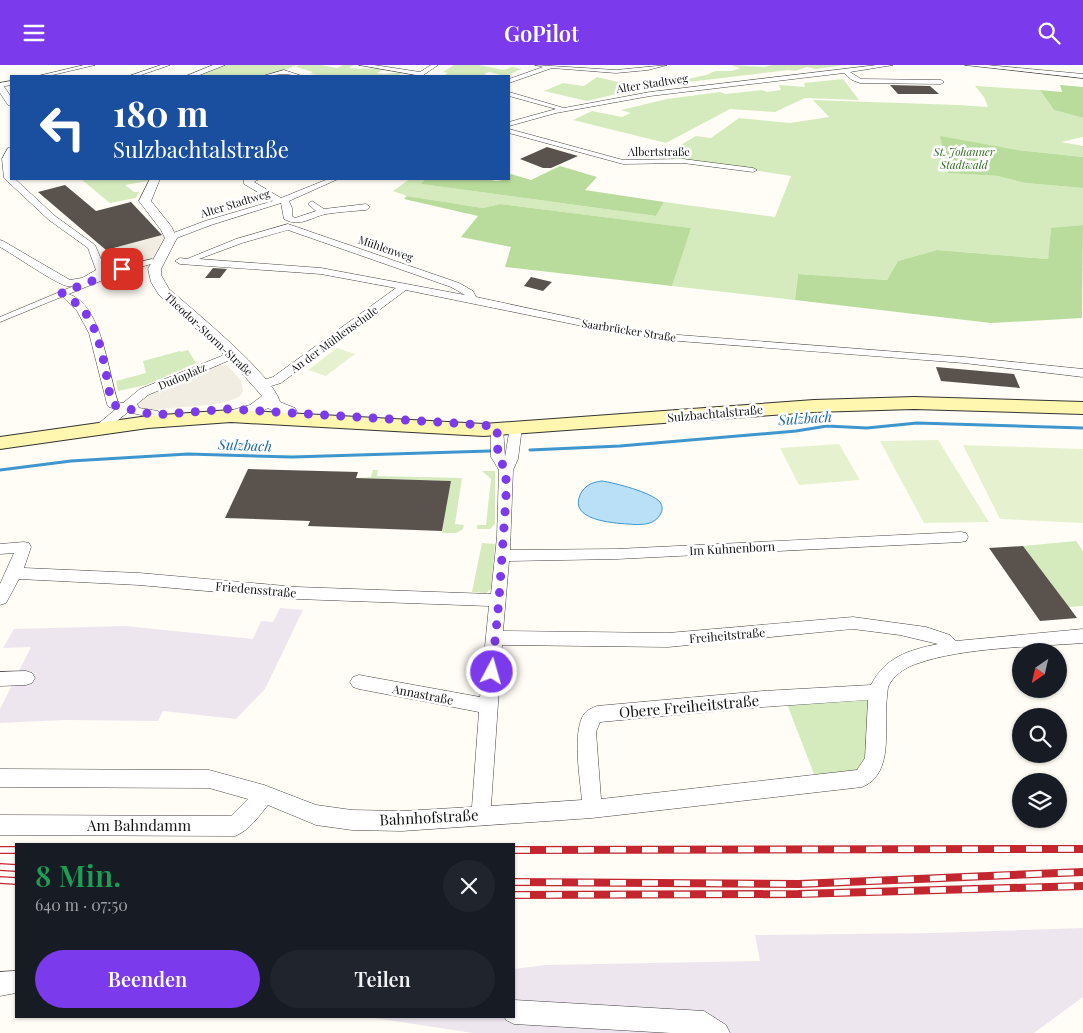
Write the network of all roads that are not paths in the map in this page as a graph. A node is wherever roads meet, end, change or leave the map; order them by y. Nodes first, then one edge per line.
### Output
1 (92, 65) edge
2 (167, 65) edge
3 (220, 65) edge
4 (362, 65) edge
5 (435, 65) edge
6 (538, 65) edge
7 (664, 65) edge
8 (890, 65) edge
9 (968, 65) edge
10 (551, 66) edge
11 (846, 71) junction
12 (46, 75) edge
13 (135, 75) edge
14 (193, 75) edge
15 (270, 75) edge
16 (295, 75) edge
17 (420, 75) edge
18 (1083, 76) edge
19 (510, 81) edge
20 (935, 81) dead end
21 (0, 86) edge
22 (510, 94) edge
23 (10, 101) edge
24 (566, 110) junction
25 (510, 124) edge
26 (510, 131) edge
27 (10, 152) edge
28 (753, 170) dead end
29 (10, 179) edge
30 (11, 180) edge
31 (155, 180) edge
32 (252, 180) edge
33 (332, 180) edge
34 (282, 201) junction
35 (312, 204) dead end
36 (366, 207) dead end
37 (322, 212) junction
38 (233, 215) junction
39 (288, 225) junction
40 (243, 232) junction
41 (171, 237) junction
42 (0, 243) edge
43 (152, 261) dead end
44 (405, 286) junction
45 (65, 295) junction
46 (470, 299) junction
47 (0, 320) edge
48 (233, 355) junction
49 (1083, 373) edge
50 (265, 392) junction
51 (129, 406) junction
52 (255, 409) junction
53 (1083, 409) edge
54 (289, 412) junction
55 (151, 418) junction
56 (104, 425) junction
57 (490, 426) junction
58 (516, 427) junction
59 (0, 443) edge
60 (506, 470) junction
61 (961, 537) dead end
62 (0, 549) edge
63 (502, 556) junction
64 (14, 573) junction
65 (0, 599) edge
66 (499, 600) junction
67 (1083, 636) edge
68 (495, 638) junction
69 (953, 649) junction
70 (26, 678) dead end
71 (0, 679) edge
72 (359, 682) dead end
73 (879, 692) junction
74 (488, 706) junction
75 (0, 778) edge
76 (264, 794) junction
77 (592, 809) junction
78 (481, 815) junction
79 (0, 825) edge
80 (15, 982) edge
81 (0, 984) edge
82 (515, 1011) edge
83 (718, 1033) edge

1 - 12 street
2 - 13 street
3 - 14 street
4 - 17 street
5 - 17 street
6 - 10 street
7 - 10 street
8 - 11 street, Alter Stadtweg
9 - 18 street
10 - 19 street
11 - 20 street
11 - 24 street, Alter Stadtweg
15 - 16 street
21 - 23 street
22 - 24 street
24 - 25 street, Alter Stadtweg
26 - 28 street, Albertstraße
27 - 29 street
30 - 42 street
31 - 41 street
32 - 34 street
33 - 34 street, Alter Stadtweg
34 - 38 street, Alter Stadtweg
34 - 39 street
35 - 37 street
36 - 37 street
37 - 39 street
38 - 40 street
38 - 41 street, Alter Stadtweg
39 - 40 street
39 - 46 street, Mühlenweg
40 - 44 street, Saarbrücker Straße
41 - 48 street, Theodor-Storm-Straße
43 - 45 street
44 - 46 street, Saarbrücker Straße
44 - 50 street, An der Mühlenschule
45 - 47 street
45 - 51 street
46 - 49 street, Saarbrücker Straße
48 - 50 street, Theodor-Storm-Straße
48 - 51 street, Dudoplatz
50 - 52 street
50 - 54 street, Theodor-Storm-Straße
51 - 55 street
51 - 56 street, Dudoplatz
52 - 54 main road, Sulzbachtalstraße
52 - 55 main road, Sulzbachtalstraße
52 - 57 main road, Sulzbachtalstraße
53 - 58 main road, Sulzbachtalstraße
54 - 57 main road, Sulzbachtalstraße
55 - 56 main road, Sulzbachtalstraße
56 - 59 main road, Sulzbachtalstraße
57 - 58 main road, Sulzbachtalstraße
57 - 60 street
58 - 60 street
60 - 63 street
61 - 63 street, Im Kuhnenborn
62 - 64 street
63 - 66 street
64 - 65 street
64 - 66 street, Friedensstraße
66 - 68 street
67 - 69 street
68 - 69 street, Freiheitstraße
68 - 74 street
69 - 73 street
70 - 71 street
72 - 74 street, Annastraße
73 - 77 street, Bahnhofstraße
73 - 77 street, Obere Freiheitstraße
74 - 78 street
75 - 76 street, Bahnhofstraße
76 - 78 street, Bahnhofstraße
76 - 79 street, Am Bahndamm
77 - 78 street, Bahnhofstraße
80 - 81 street
82 - 83 street

